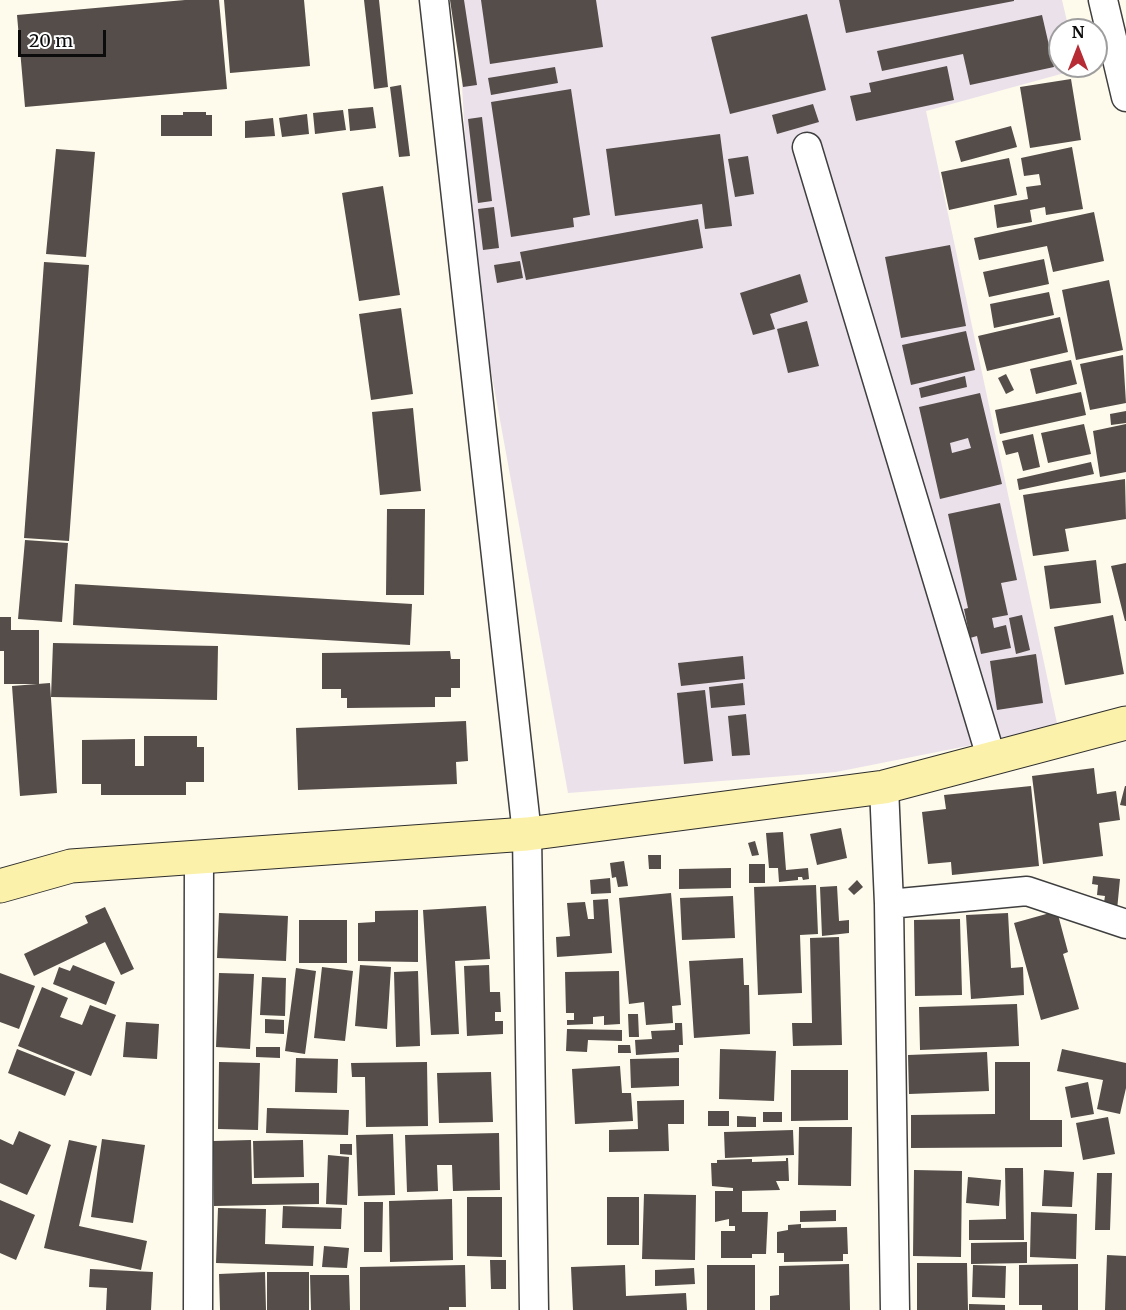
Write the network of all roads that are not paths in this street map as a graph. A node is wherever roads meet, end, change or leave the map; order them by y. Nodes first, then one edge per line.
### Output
1 (434, 0) edge
2 (1103, 0) edge
3 (1126, 97) edge
4 (807, 147) dead end
5 (1126, 723) edge
6 (991, 757) junction
7 (884, 787) junction
8 (527, 834) junction
9 (199, 856) junction
10 (0, 886) edge
11 (889, 904) junction
12 (1126, 924) edge
13 (198, 1310) edge
14 (534, 1310) edge
15 (895, 1310) edge

1 - 8 street
2 - 3 street
4 - 6 street
5 - 6 street
6 - 7 street
7 - 8 street
7 - 11 street
8 - 9 street
8 - 14 street
9 - 10 street
9 - 13 street
11 - 12 street
11 - 15 street

